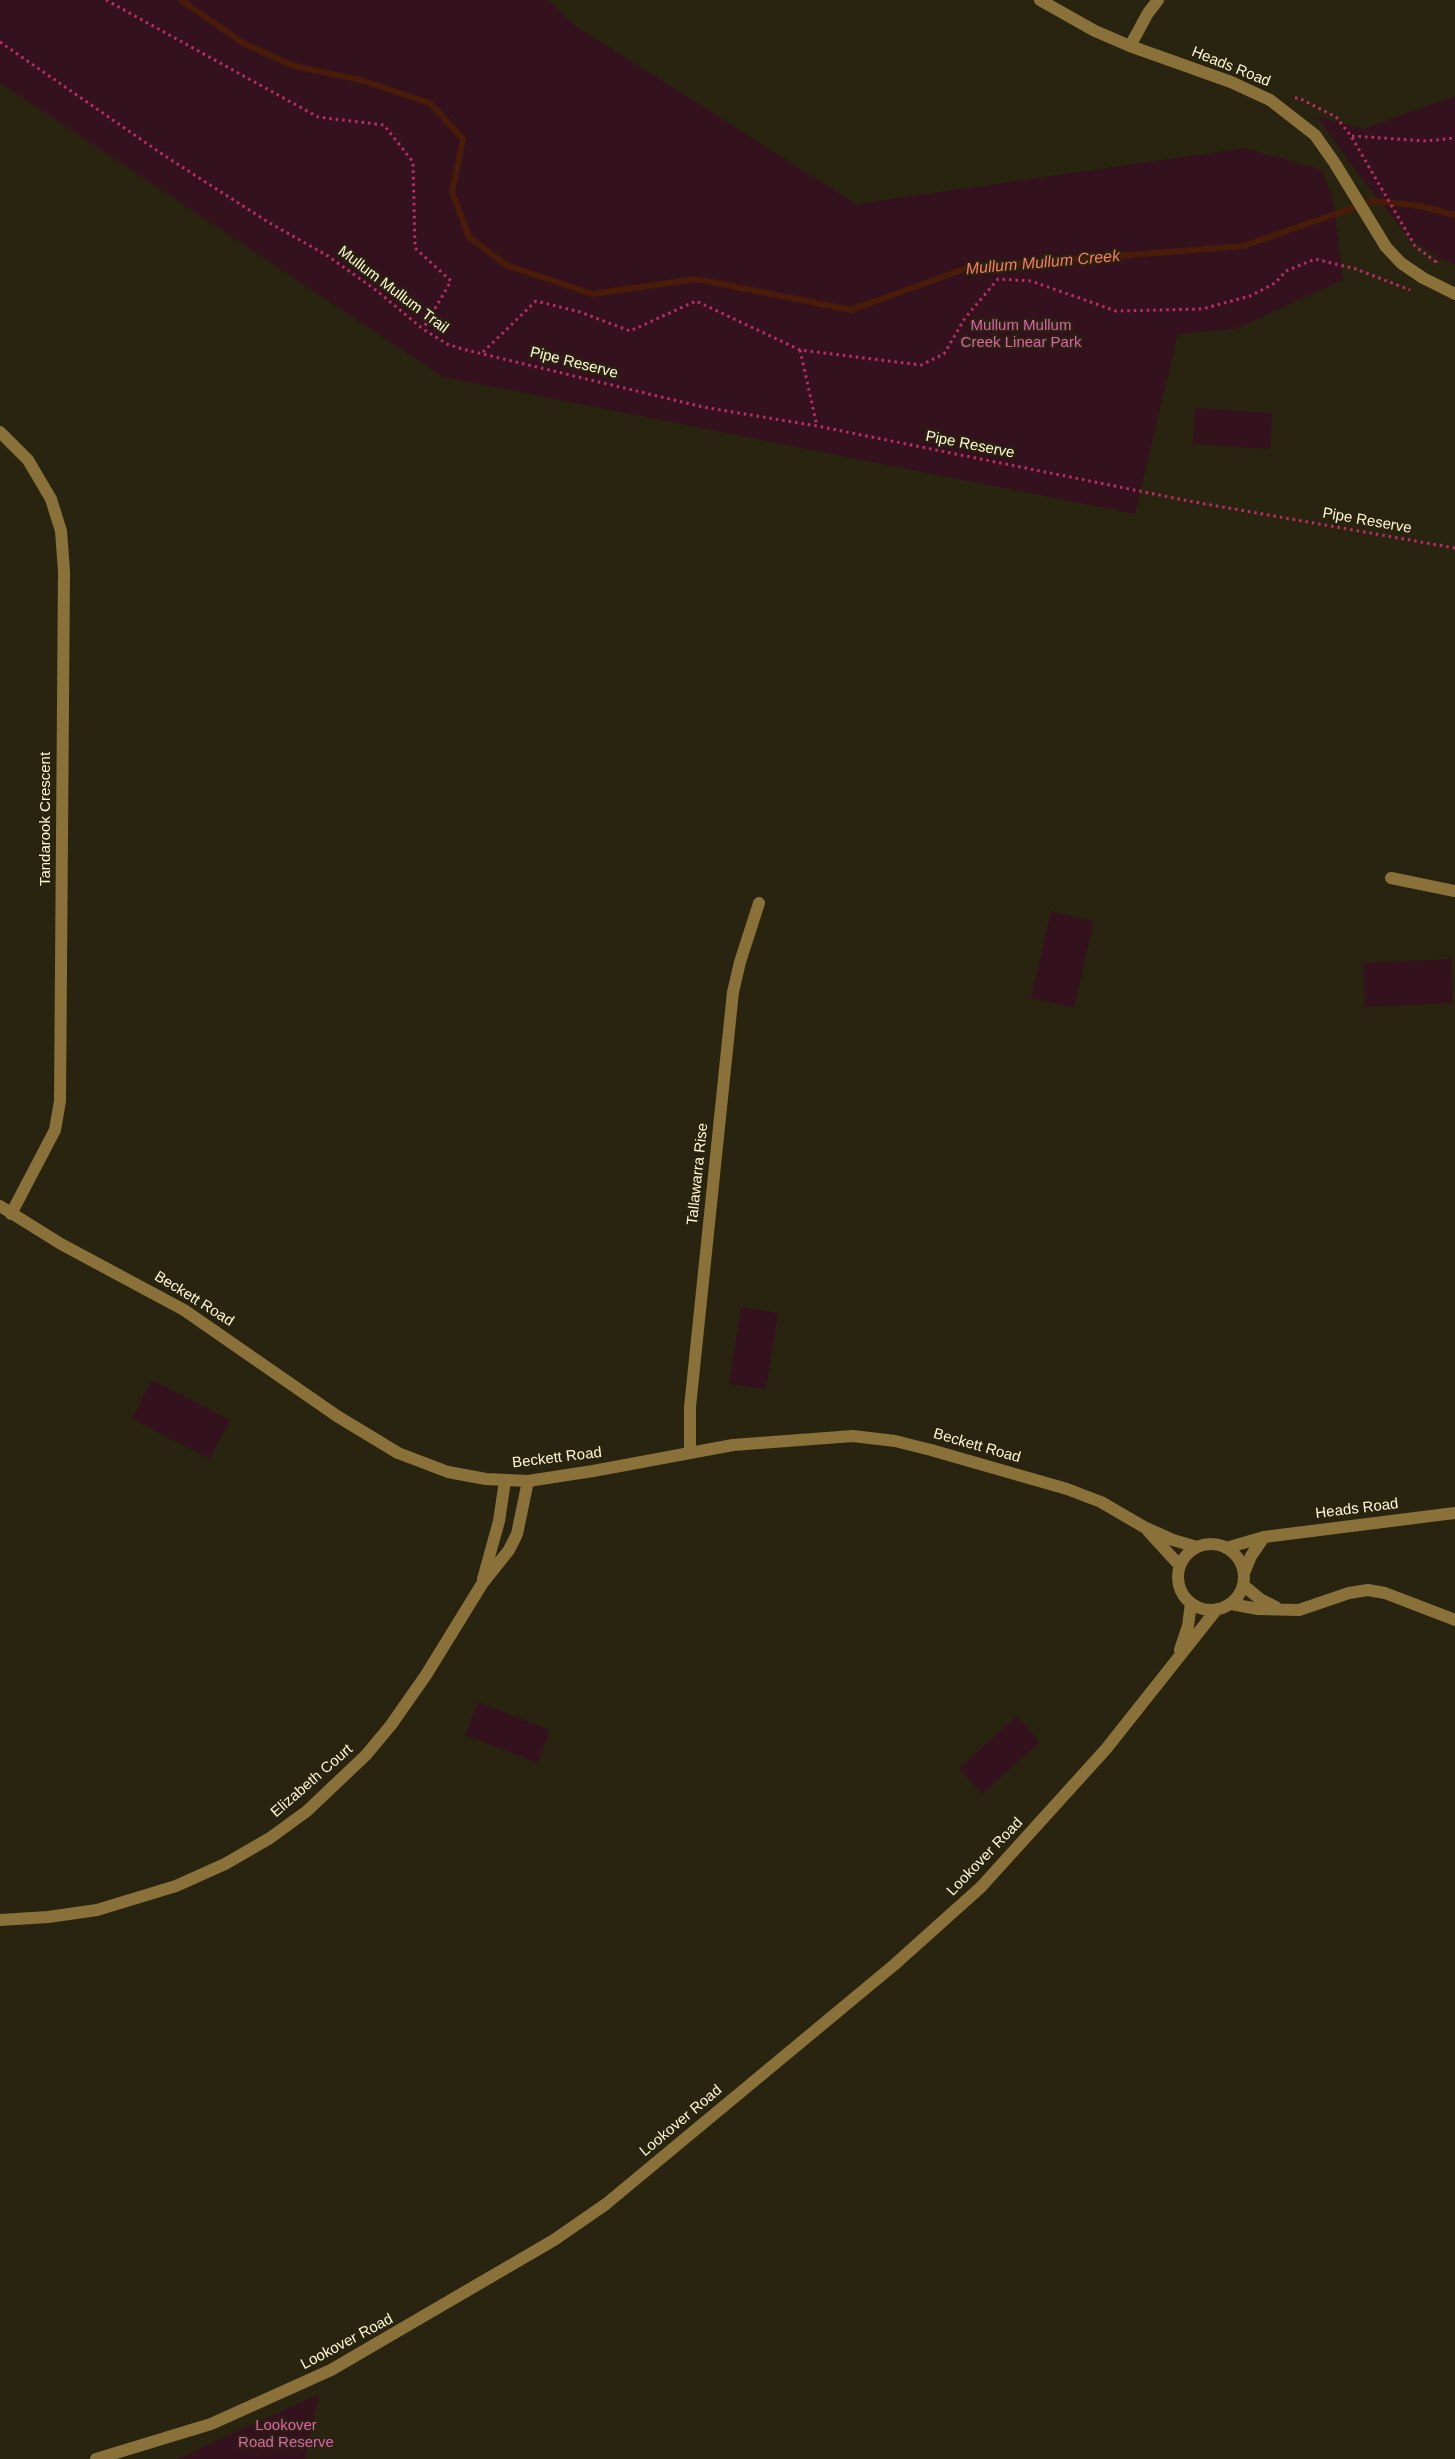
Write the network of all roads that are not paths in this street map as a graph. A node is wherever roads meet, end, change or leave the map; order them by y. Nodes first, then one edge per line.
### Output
1 (1040, 0) edge
2 (1158, 0) edge
3 (1130, 46) junction
4 (1455, 294) edge
5 (0, 432) edge
6 (1391, 878) dead end
7 (1455, 891) edge
8 (759, 903) dead end
9 (0, 1206) edge
10 (12, 1214) junction
11 (690, 1452) junction
12 (505, 1481) junction
13 (528, 1481) junction
14 (1455, 1513) edge
15 (1144, 1527) junction
16 (1264, 1537) junction
17 (1197, 1548) junction
18 (1226, 1548) junction
19 (1180, 1566) junction
20 (1243, 1579) junction
21 (482, 1584) junction
22 (1191, 1603) junction
23 (1231, 1604) junction
24 (1217, 1609) junction
25 (1283, 1610) junction
26 (1455, 1620) edge
27 (1178, 1657) junction
28 (0, 1920) edge
29 (96, 2459) edge

1 - 3 street, Heads Road
2 - 3 street
3 - 4 street, Heads Road
5 - 10 street, Tandarook Crescent
6 - 7 street
8 - 11 street, Tallawarra Rise
9 - 10 street, Beckett Road
10 - 12 street, Beckett Road
11 - 13 street, Beckett Road
11 - 15 street, Beckett Road
12 - 13 street, Beckett Road
12 - 21 street, Elizabeth Court
13 - 21 street, Elizabeth Court
14 - 16 street, Heads Road
15 - 17 street, Beckett Road
15 - 19 street, Beckett Road
16 - 18 street, Heads Road
16 - 20 street
17 - 18 street
17 - 19 street
18 - 20 street
19 - 22 street
20 - 23 street
20 - 25 street
21 - 28 street, Elizabeth Court
22 - 24 street
22 - 27 street, Lookover Road
23 - 24 street
23 - 25 street
24 - 27 street, Lookover Road
25 - 26 street
27 - 29 street, Lookover Road

